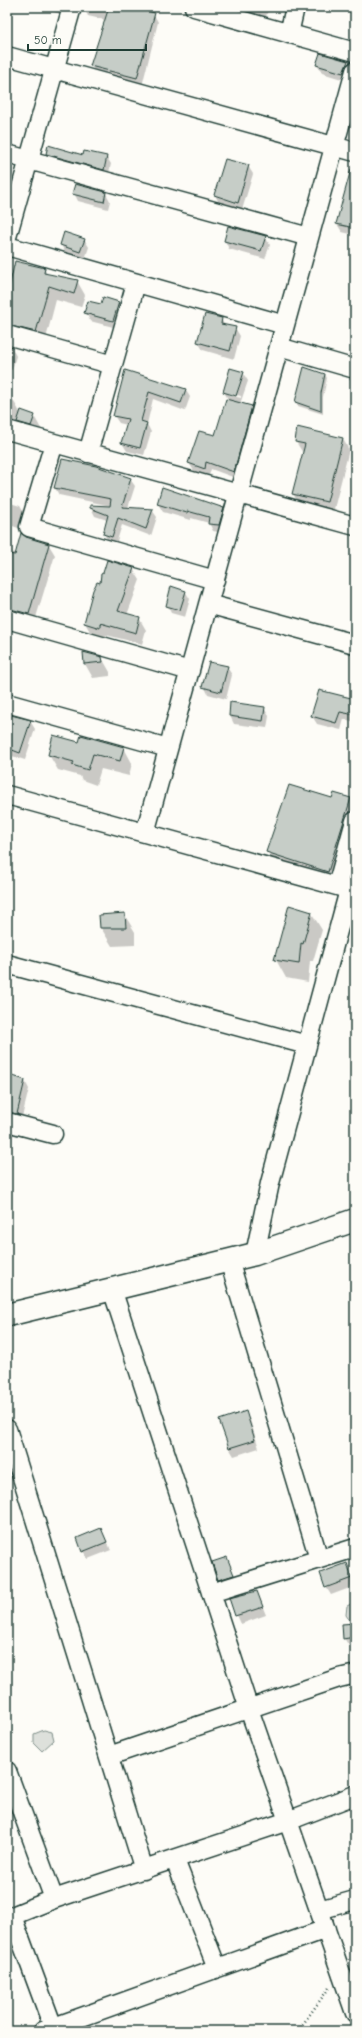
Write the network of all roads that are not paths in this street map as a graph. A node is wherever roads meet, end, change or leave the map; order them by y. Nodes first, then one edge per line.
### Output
1 (72, 7) edge
2 (194, 7) edge
3 (295, 7) edge
4 (288, 34) junction
5 (355, 52) edge
6 (7, 56) edge
7 (54, 69) junction
8 (355, 71) edge
9 (334, 146) junction
10 (355, 152) edge
11 (7, 154) edge
12 (29, 160) junction
13 (7, 237) edge
14 (309, 238) junction
15 (7, 246) edge
16 (136, 283) junction
17 (285, 325) junction
18 (7, 335) edge
19 (279, 347) junction
20 (113, 365) junction
21 (355, 369) edge
22 (7, 430) edge
23 (54, 443) junction
24 (88, 453) junction
25 (239, 494) junction
26 (355, 526) edge
27 (215, 580) junction
28 (208, 604) junction
29 (7, 619) edge
30 (355, 644) edge
31 (190, 671) junction
32 (7, 703) edge
33 (168, 748) junction
34 (7, 795) edge
35 (355, 820) edge
36 (145, 833) junction
37 (347, 889) edge
38 (7, 964) edge
39 (307, 1044) junction
40 (7, 1122) edge
41 (53, 1134) dead end
42 (355, 1220) edge
43 (255, 1254) junction
44 (229, 1260) junction
45 (112, 1289) junction
46 (7, 1315) edge
47 (7, 1429) edge
48 (355, 1548) edge
49 (319, 1559) junction
50 (212, 1593) junction
51 (355, 1676) edge
52 (249, 1709) junction
53 (109, 1756) junction
54 (7, 1771) edge
55 (355, 1795) edge
56 (288, 1821) junction
57 (175, 1860) junction
58 (144, 1870) junction
59 (54, 1899) junction
60 (355, 1900) edge
61 (319, 1910) junction
62 (10, 1917) edge
63 (326, 1929) junction
64 (217, 1968) junction
65 (355, 2013) edge
66 (48, 2029) edge

1 - 7 street
2 - 4 street
3 - 4 street
4 - 5 street
6 - 7 street
7 - 9 street
7 - 12 street
8 - 9 street
9 - 10 street
9 - 14 street
11 - 12 street
12 - 13 street
12 - 14 street
14 - 17 street
15 - 16 street
16 - 17 street
16 - 20 street
17 - 19 street
18 - 20 street
19 - 21 street
19 - 25 street
20 - 24 street
22 - 23 street
23 - 24 street
23 - 27 street
24 - 25 street
25 - 26 street
25 - 27 street
27 - 28 street
28 - 30 street
28 - 31 street
29 - 31 street
31 - 33 street
32 - 33 street
33 - 36 street
34 - 36 street
35 - 37 street
36 - 37 street
37 - 39 street
38 - 39 street
39 - 43 street
40 - 41 street
42 - 43 main road
43 - 44 main road
44 - 45 main road
44 - 49 street
45 - 46 main road
45 - 50 street
47 - 53 street
48 - 49 street
49 - 50 street
50 - 52 street
51 - 52 street
52 - 53 street
52 - 56 street
53 - 58 street
54 - 59 street
55 - 56 street
56 - 57 street
56 - 61 street
57 - 58 street
57 - 64 street
58 - 59 street
59 - 62 street
60 - 61 street
61 - 63 street
62 - 66 street
63 - 64 street
63 - 65 street
64 - 66 street

